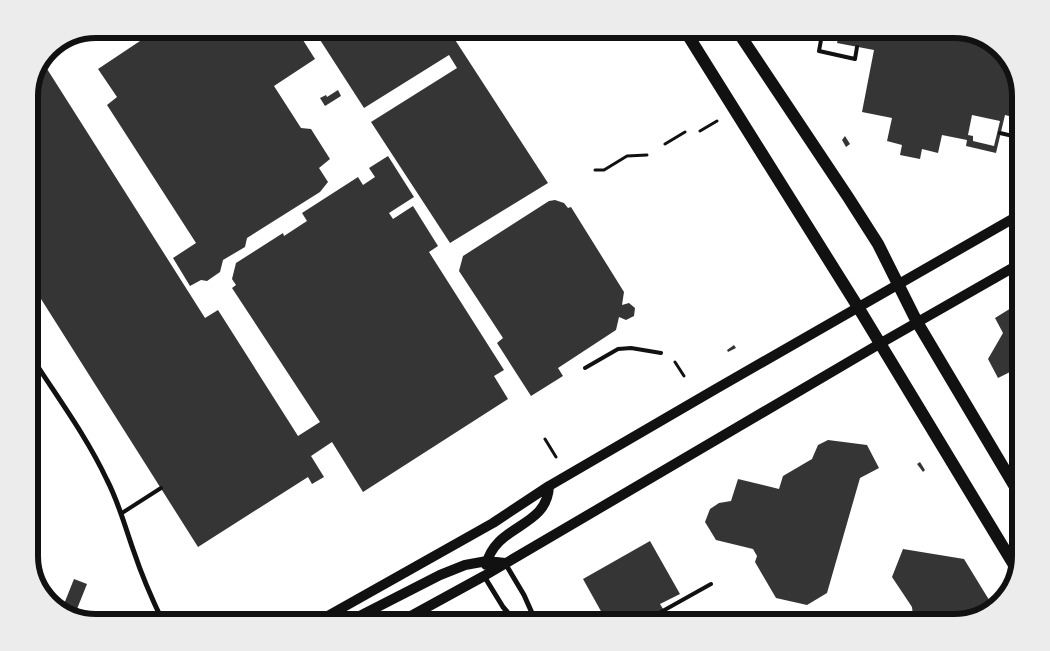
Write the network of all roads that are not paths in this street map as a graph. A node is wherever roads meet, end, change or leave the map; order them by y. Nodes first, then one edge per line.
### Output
1 (690, 38) edge
2 (742, 38) edge
3 (822, 38) edge
4 (858, 47) dead end
5 (1000, 133) dead end
6 (1012, 136) edge
7 (1012, 219) edge
8 (1012, 268) edge
9 (898, 284) junction
10 (858, 307) junction
11 (917, 322) junction
12 (881, 343) junction
13 (661, 352) dead end
14 (38, 367) edge
15 (585, 368) dead end
16 (1012, 482) edge
17 (549, 486) junction
18 (160, 488) dead end
19 (122, 512) junction
20 (486, 561) junction
21 (1012, 562) edge
22 (505, 563) junction
23 (484, 576) junction
24 (711, 584) dead end
25 (159, 614) edge
26 (331, 614) edge
27 (364, 614) edge
28 (415, 614) edge
29 (509, 614) edge
30 (532, 614) edge
31 (657, 614) edge

1 - 10 main road
2 - 9 main road
3 - 4 lane
5 - 6 lane
7 - 9 main road
8 - 11 main road
9 - 10 main road
9 - 11 main road
10 - 12 main road
10 - 17 main road
11 - 12 main road
11 - 16 main road
12 - 21 main road
12 - 22 main road
13 - 15 lane
14 - 19 street
17 - 20 main road
17 - 26 main road
18 - 19 lane
19 - 25 street
20 - 22 main road
20 - 23 main road
20 - 27 main road
22 - 23 main road
22 - 30 street
23 - 28 main road
23 - 29 street
24 - 31 lane

